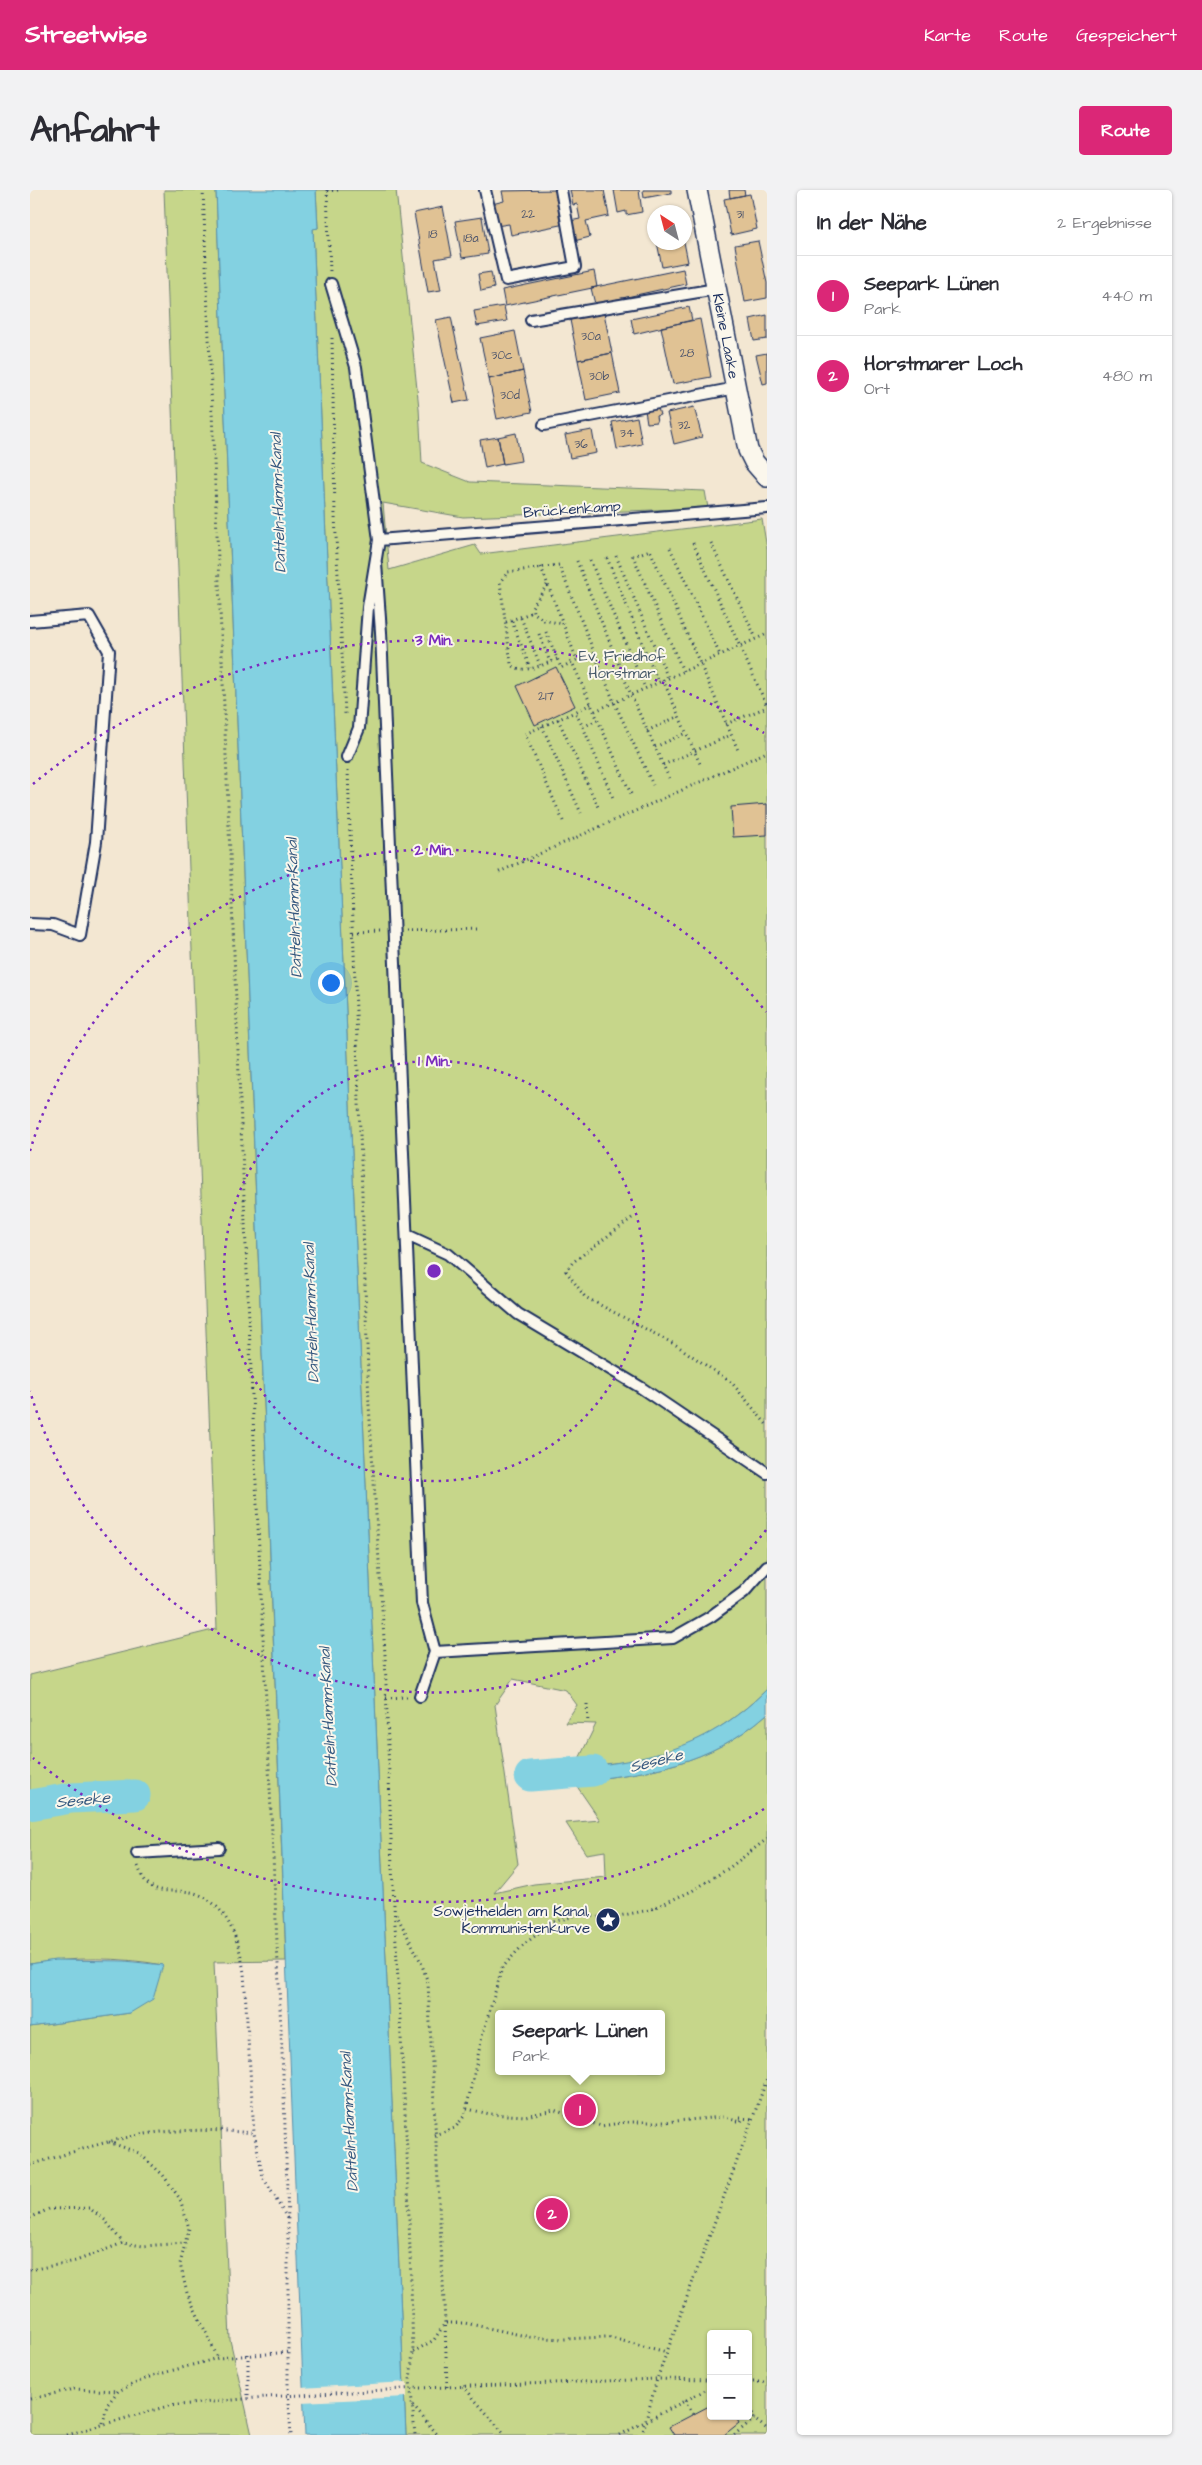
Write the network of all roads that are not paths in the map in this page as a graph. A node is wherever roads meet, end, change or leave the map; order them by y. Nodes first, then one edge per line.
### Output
1 (485, 190) edge
2 (561, 190) edge
3 (697, 190) edge
4 (331, 284) road end
5 (716, 289) junction
6 (531, 320) dead end
7 (736, 388) junction
8 (544, 424) dead end
9 (767, 477) edge
10 (767, 508) edge
11 (378, 540) junction
12 (376, 563) junction
13 (30, 621) edge
14 (347, 757) road end
15 (30, 924) edge
16 (407, 1235) junction
17 (767, 1473) edge
18 (767, 1566) edge
19 (435, 1652) junction
20 (420, 1696) dead end
21 (219, 1848) dead end
22 (137, 1853) road end

1 - 2 lane
3 - 5 street, Kleine Laake
4 - 11 lane
5 - 6 lane
5 - 7 street, Kleine Laake
7 - 8 lane
7 - 9 street, Kleine Laake
10 - 11 lane, Brückenkamp
11 - 12 lane
12 - 14 lane
12 - 16 lane
13 - 15 lane
16 - 17 lane
16 - 19 lane
18 - 19 lane
19 - 20 lane
21 - 22 lane

